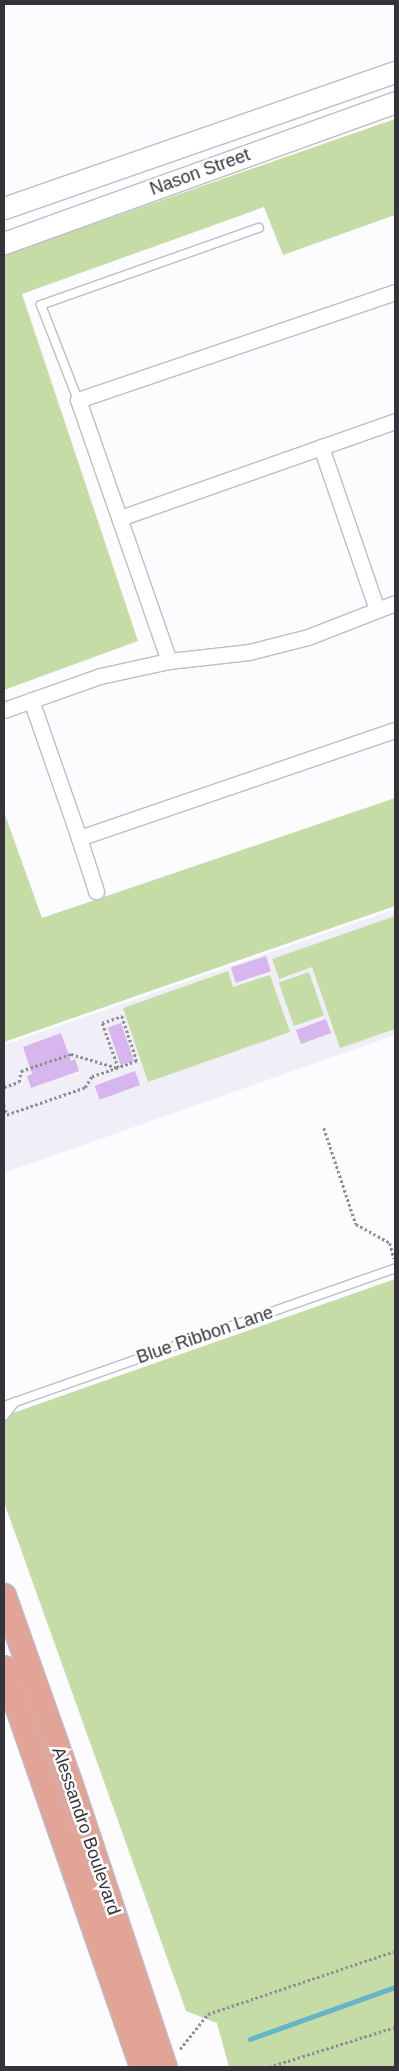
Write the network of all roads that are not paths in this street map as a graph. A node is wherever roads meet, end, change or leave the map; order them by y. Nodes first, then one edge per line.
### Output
1 (395, 72) edge
2 (395, 102) edge
3 (4, 208) edge
4 (259, 228) dead end
5 (4, 243) edge
6 (395, 292) edge
7 (78, 400) junction
8 (395, 422) edge
9 (321, 447) junction
10 (120, 518) junction
11 (395, 603) edge
12 (377, 610) junction
13 (169, 661) junction
14 (31, 700) junction
15 (4, 710) edge
16 (395, 730) edge
17 (78, 838) junction
18 (96, 891) dead end
19 (395, 1268) edge
20 (14, 1402) junction
21 (4, 1406) edge
22 (4, 1416) edge
23 (4, 1596) edge
24 (4, 1668) edge
25 (171, 2060) edge
26 (142, 2067) edge

1 - 3 main road, Nason Street
2 - 5 main road, Nason Street
4 - 7 lane
6 - 7 street
7 - 10 street
8 - 9 street
9 - 10 street
9 - 12 street
10 - 13 street
11 - 12 street
12 - 13 street
13 - 14 street
14 - 15 street
14 - 17 street
16 - 17 street
17 - 18 street
19 - 20 lane, Blue Ribbon Lane
20 - 21 lane, Blue Ribbon Lane
20 - 22 lane
23 - 25 main road, Alessandro Boulevard
24 - 26 main road, Alessandro Boulevard

